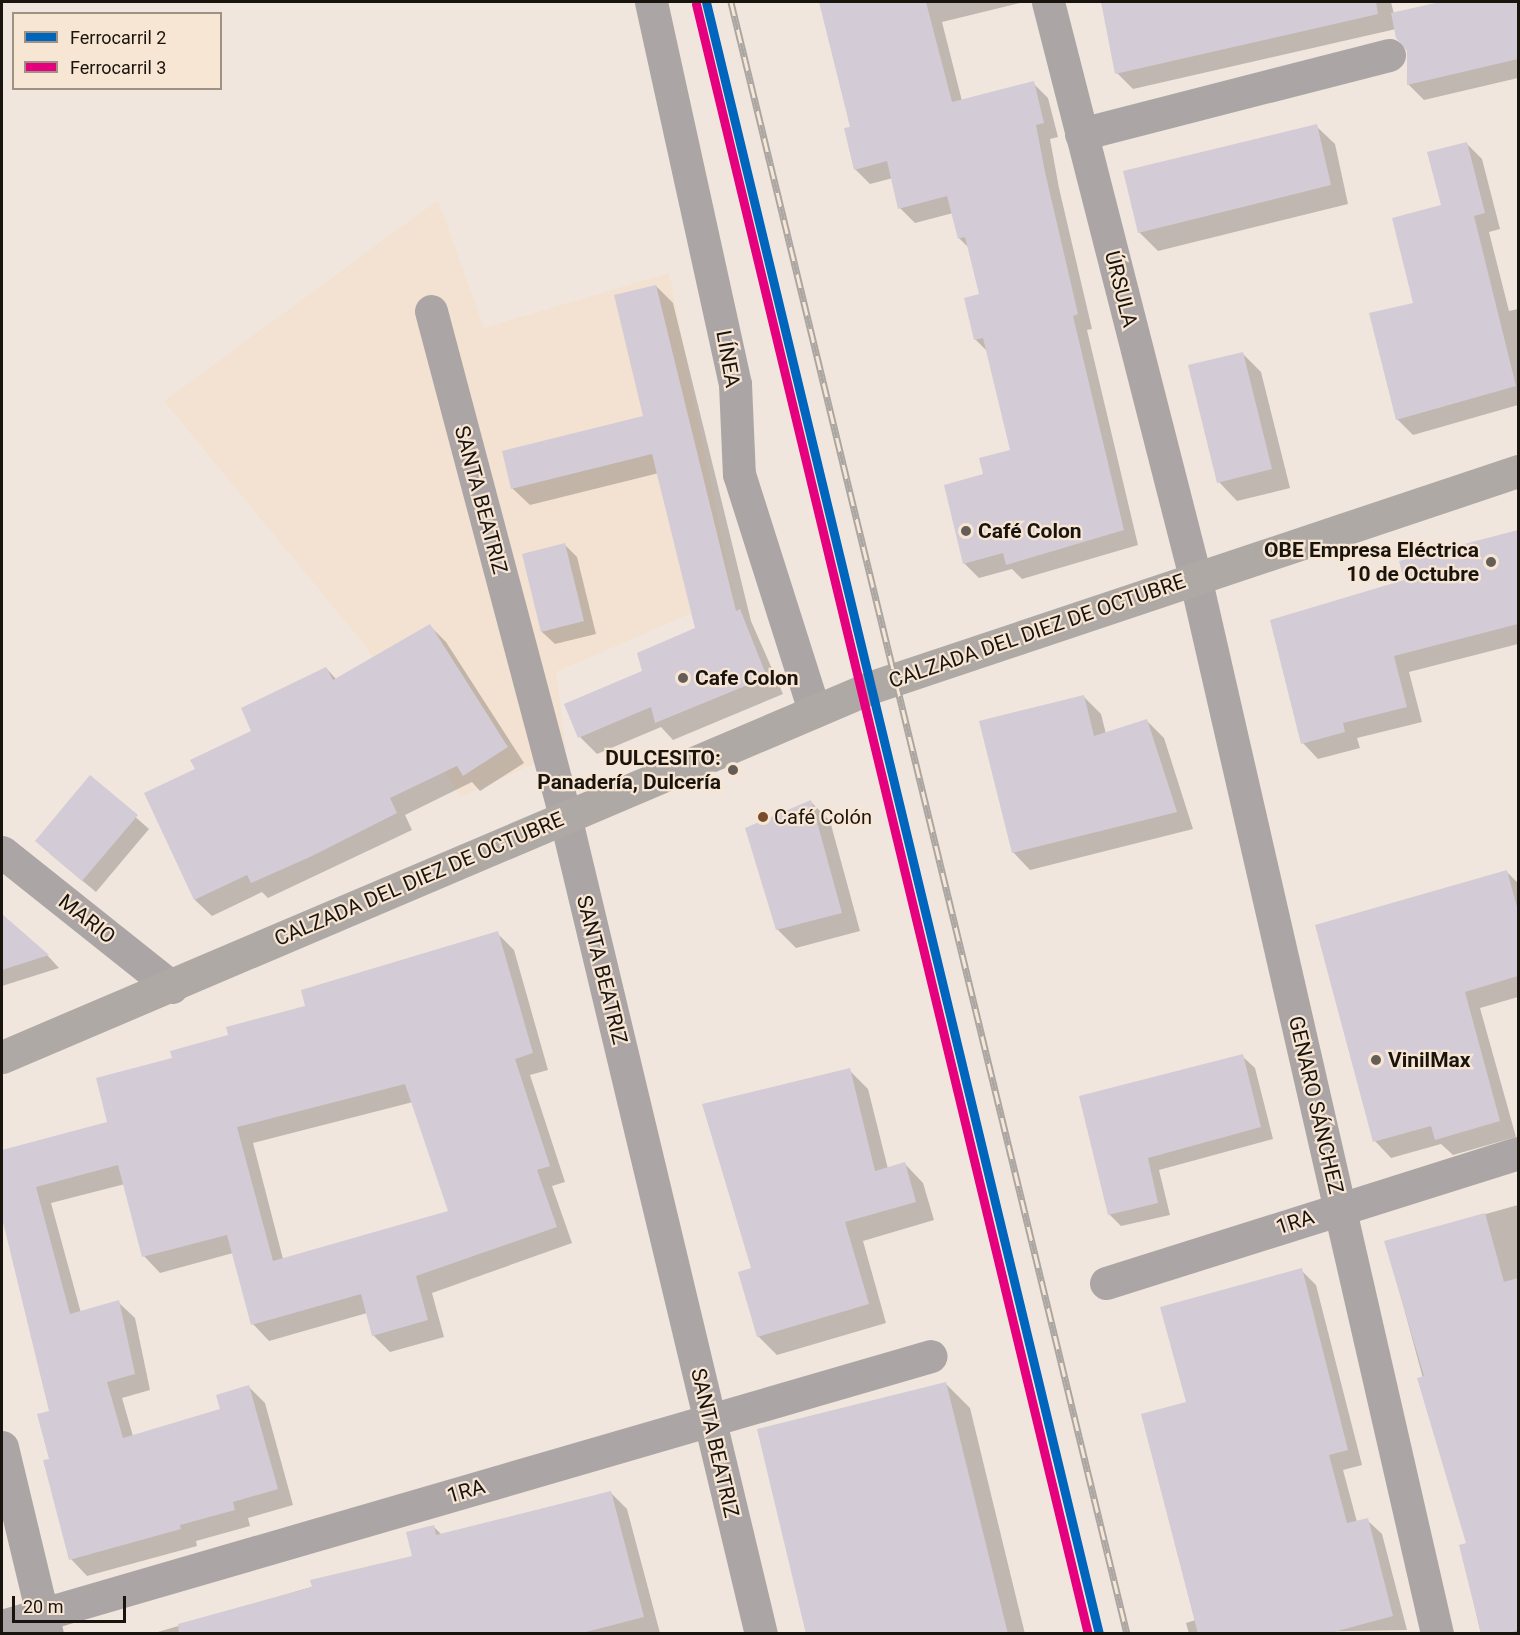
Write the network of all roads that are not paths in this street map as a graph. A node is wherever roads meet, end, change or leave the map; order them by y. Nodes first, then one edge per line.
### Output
1 (651, 2) edge
2 (1048, 2) edge
3 (1389, 55) dead end
4 (1082, 134) junction
5 (431, 310) dead end
6 (1518, 471) edge
7 (1195, 577) junction
8 (814, 711) junction
9 (565, 816) junction
10 (2, 852) edge
11 (172, 987) junction
12 (2, 1057) edge
13 (1518, 1153) edge
14 (1340, 1208) junction
15 (1106, 1283) dead end
16 (931, 1356) dead end
17 (710, 1421) junction
18 (2, 1447) edge
19 (45, 1624) edge
20 (2, 1626) edge
21 (761, 1634) edge
22 (1437, 1634) edge

1 - 8 street, LÍNEA
2 - 4 street, ÚRSULA
3 - 4 street
4 - 7 street, ÚRSULA
5 - 9 street, SANTA BEATRIZ
6 - 7 main road, CALZADA DEL DIEZ DE OCTUBRE
7 - 8 main road, CALZADA DEL DIEZ DE OCTUBRE
7 - 14 street, GENARO SÁNCHEZ
8 - 9 main road, CALZADA DEL DIEZ DE OCTUBRE
9 - 11 main road, CALZADA DEL DIEZ DE OCTUBRE
9 - 17 street, SANTA BEATRIZ
10 - 11 street, MARIO
11 - 12 main road, CALZADA DEL DIEZ DE OCTUBRE
13 - 14 street, 1RA
14 - 15 street, 1RA
14 - 22 street, GENARO SÁNCHEZ
16 - 17 street, 1RA
17 - 19 street, 1RA
17 - 21 street, SANTA BEATRIZ
18 - 19 street
19 - 20 street, 1RA

